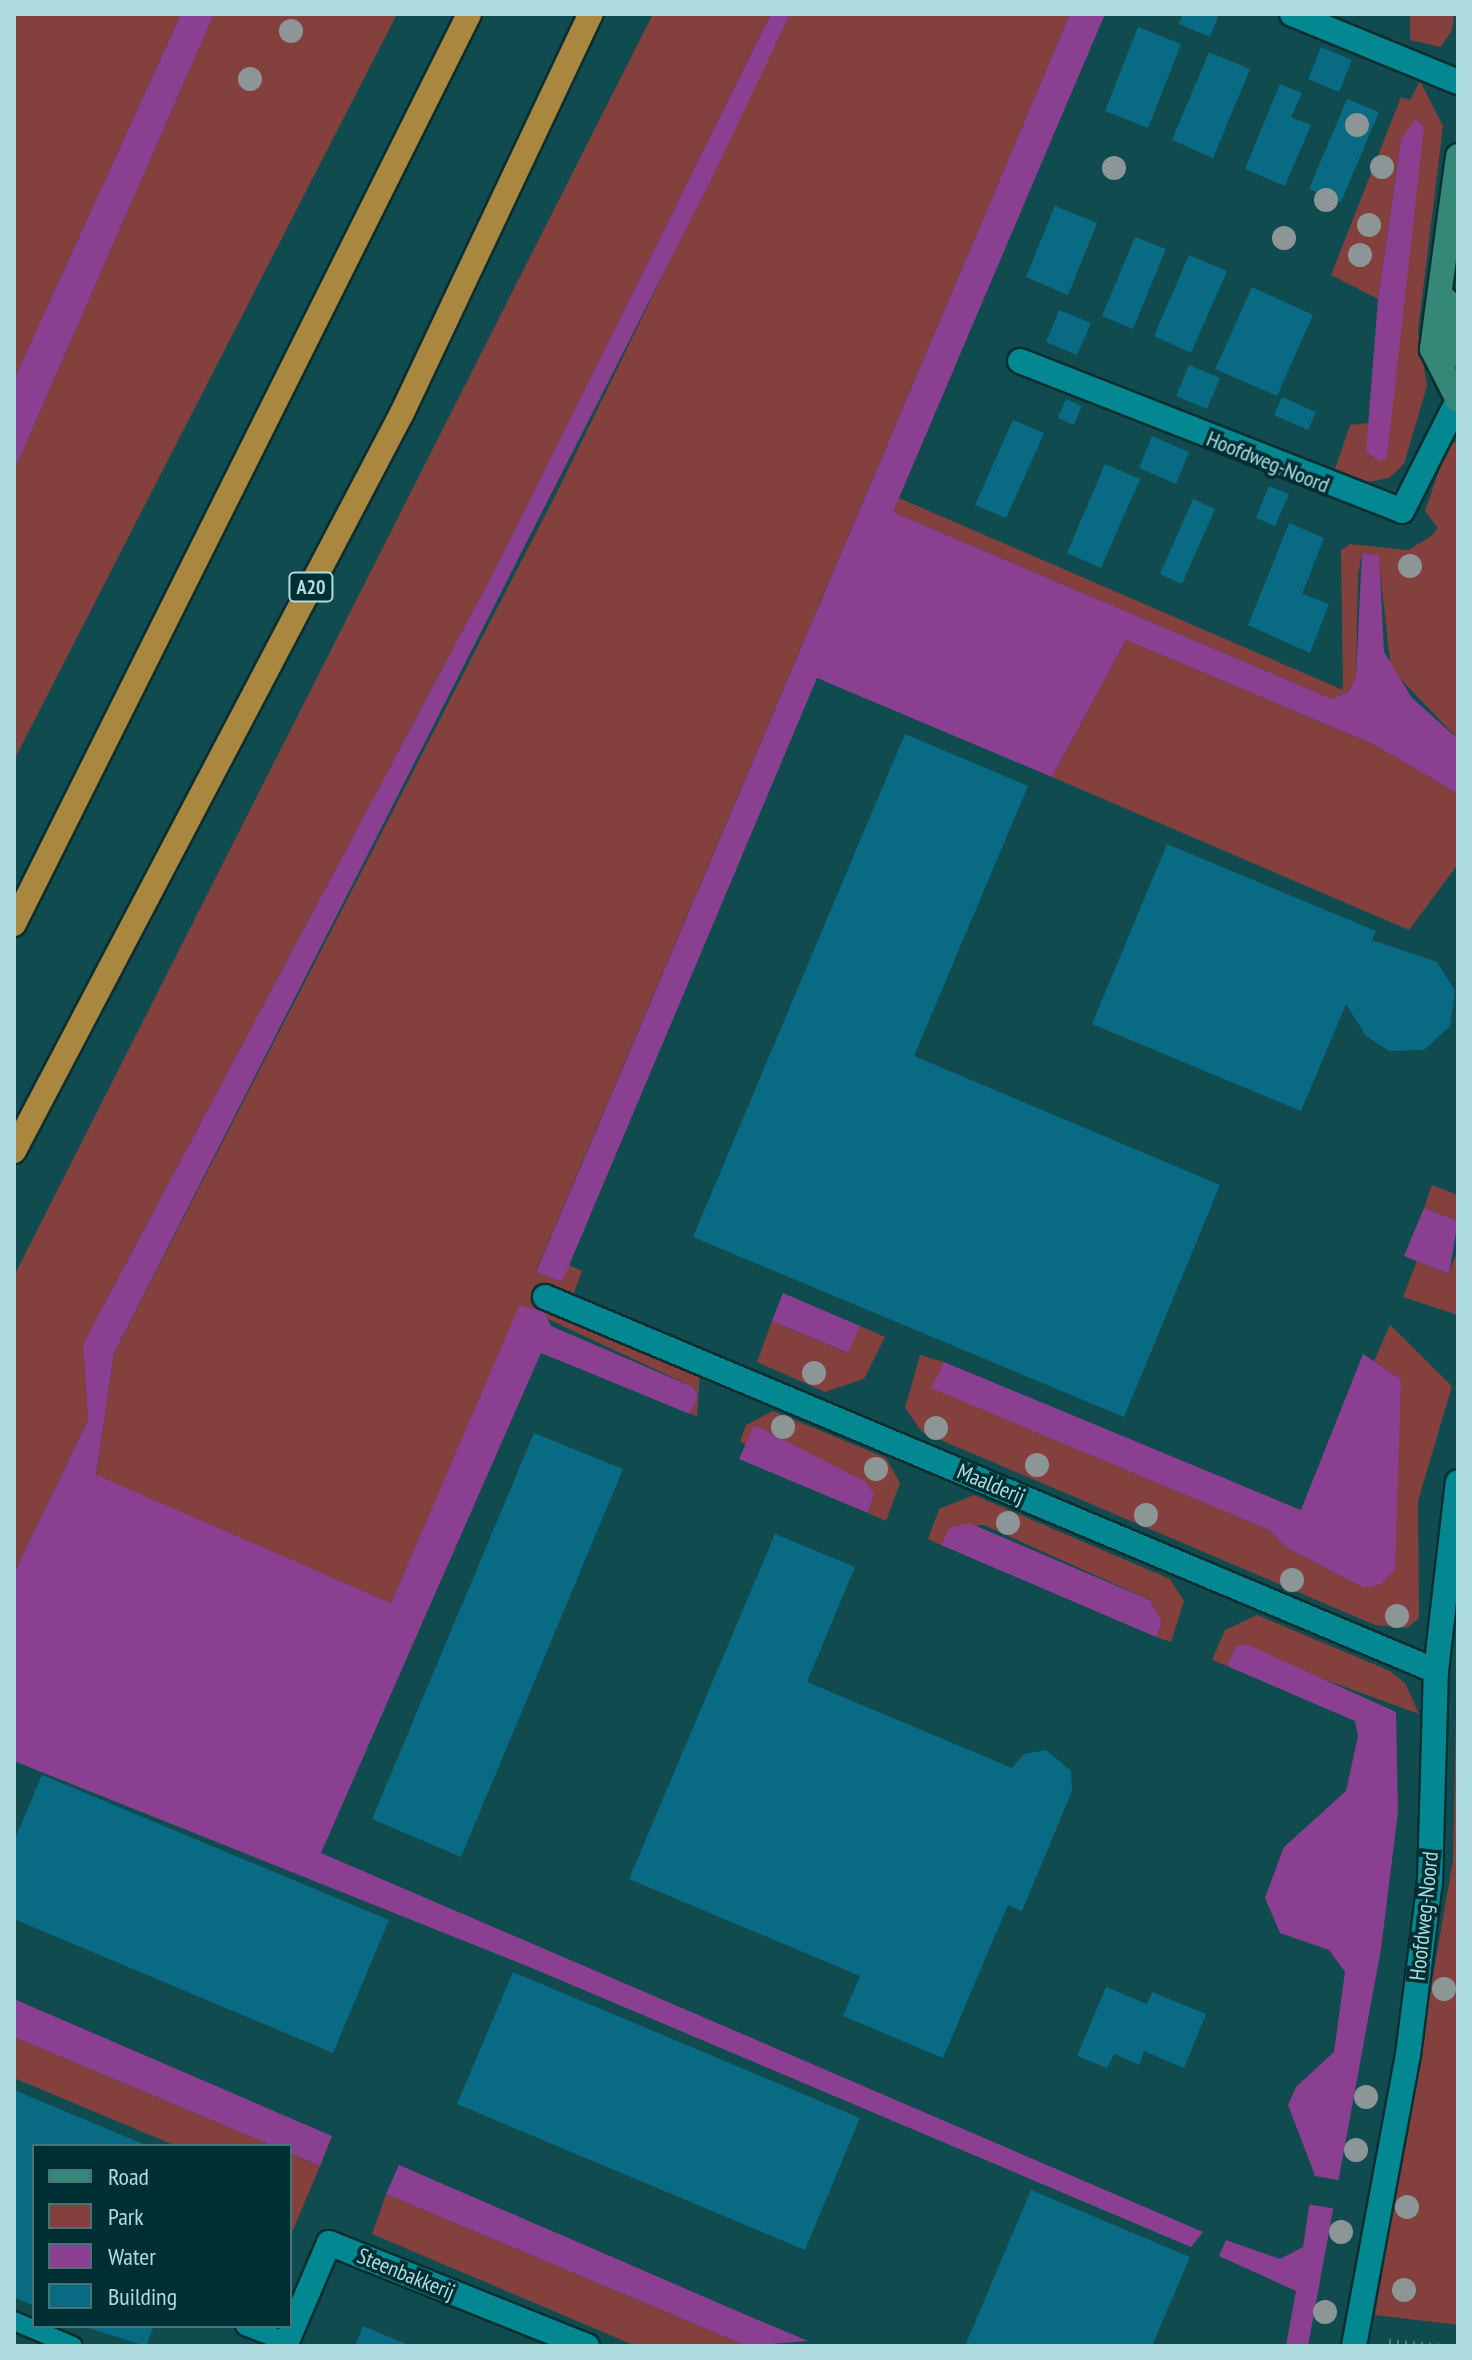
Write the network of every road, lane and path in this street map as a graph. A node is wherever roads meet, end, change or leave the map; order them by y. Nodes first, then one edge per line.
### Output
1 (469, 14) edge
2 (591, 14) edge
3 (1292, 14) edge
4 (1458, 82) edge
5 (1458, 156) edge
6 (1445, 257) junction
7 (1458, 356) edge
8 (1020, 361) dead end
9 (1458, 400) edge
10 (14, 924) edge
11 (14, 1151) edge
12 (545, 1297) dead end
13 (1458, 1482) edge
14 (1436, 1671) junction
15 (14, 2321) edge
16 (249, 2328) edge
17 (292, 2328) edge
18 (1355, 2342) edge
19 (285, 2344) edge
20 (73, 2346) edge
21 (587, 2346) edge
22 (1444, 2346) edge

1 - 10 highway
2 - 11 highway, A20
3 - 4 street
5 - 6 street, Hoofdweg-Noord
6 - 7 street, Hoofdweg-Noord
6 - 9 street, Hoofdweg-Noord
8 - 9 street, Hoofdweg-Noord
12 - 14 street, Maalderij
13 - 14 street, Hoofdweg-Noord
14 - 18 street, Hoofdweg-Noord
15 - 20 lane
16 - 19 lane
17 - 21 street, Steenbakkerij
18 - 22 path

